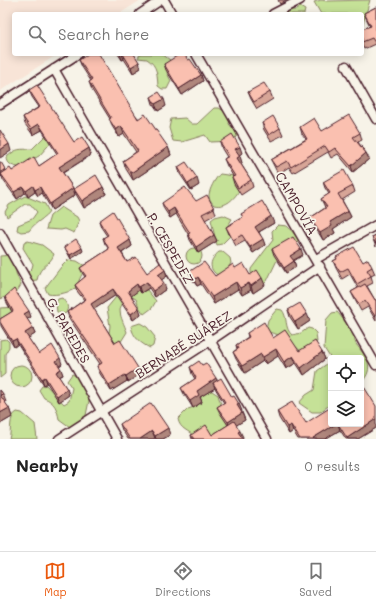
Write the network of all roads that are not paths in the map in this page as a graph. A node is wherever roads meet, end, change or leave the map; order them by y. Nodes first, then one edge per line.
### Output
1 (163, 0) edge
2 (300, 0) edge
3 (143, 12) edge
4 (171, 12) edge
5 (278, 12) edge
6 (75, 56) edge
7 (198, 56) edge
8 (346, 66) dead end
9 (54, 69) junction
10 (0, 104) edge
11 (376, 119) edge
12 (376, 225) edge
13 (0, 233) edge
14 (318, 263) junction
15 (210, 341) junction
16 (376, 365) edge
17 (102, 411) junction
18 (58, 439) edge
19 (117, 439) edge
20 (267, 439) edge

1 - 3 street
1 - 4 street
2 - 5 street
6 - 9 street
7 - 14 street, CAMPOVÍA
8 - 11 street
9 - 10 street
9 - 15 street, P. CESPEDEZ
12 - 14 street, BERNABÉ SUÁREZ
13 - 17 street, G. PAREDES
14 - 15 street, BERNABÉ SUÁREZ
14 - 16 street, CAMPOVÍA
15 - 17 street, BERNABÉ SUÁREZ
15 - 20 street, P. CESPEDEZ
17 - 18 street, BERNABÉ SUÁREZ
17 - 19 street, G. PAREDES

